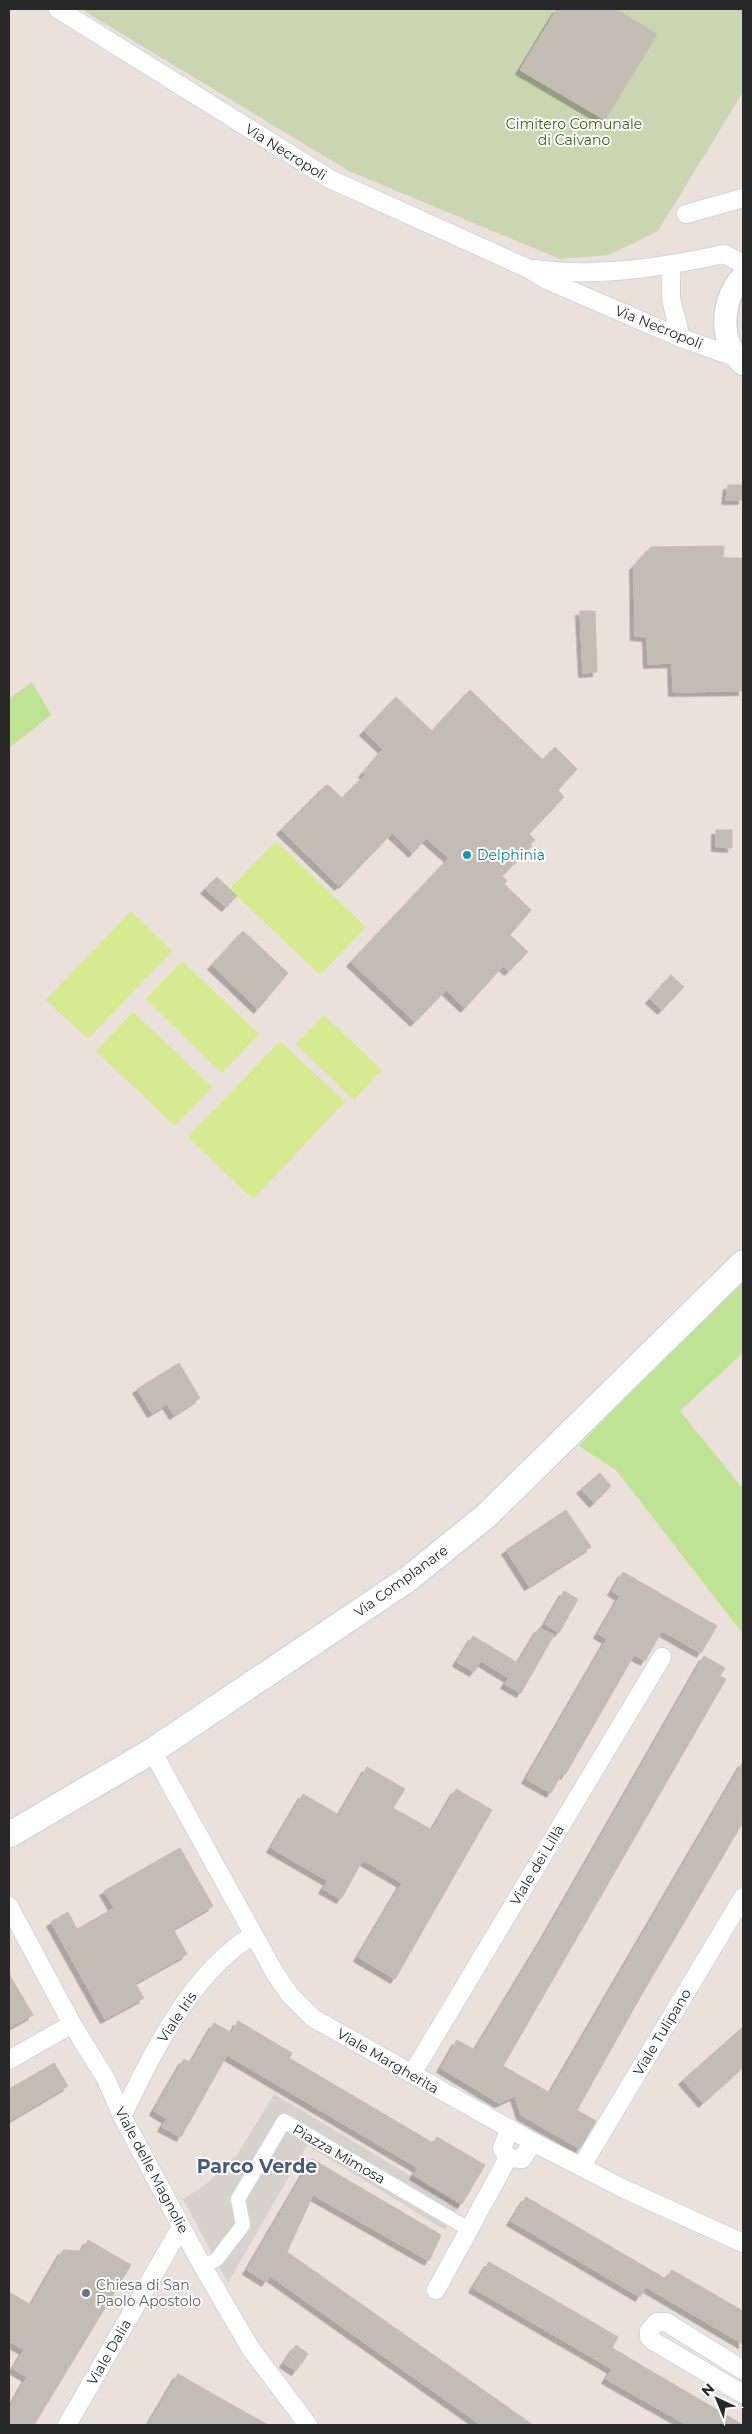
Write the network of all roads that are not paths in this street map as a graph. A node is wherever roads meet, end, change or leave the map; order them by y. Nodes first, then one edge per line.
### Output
1 (58, 9) edge
2 (743, 198) edge
3 (686, 214) dead end
4 (743, 264) edge
5 (670, 265) junction
6 (530, 269) junction
7 (743, 276) edge
8 (681, 338) junction
9 (739, 360) edge
10 (743, 1263) edge
11 (662, 1657) dead end
12 (152, 1752) junction
13 (9, 1835) edge
14 (743, 1898) edge
15 (9, 1906) edge
16 (252, 1935) junction
17 (72, 2024) junction
18 (9, 2060) edge
19 (412, 2074) junction
20 (122, 2116) junction
21 (510, 2129) junction
22 (533, 2142) junction
23 (508, 2158) junction
24 (581, 2167) junction
25 (181, 2227) junction
26 (470, 2230) junction
27 (743, 2243) edge
28 (203, 2267) junction
29 (436, 2290) dead end
30 (743, 2370) edge
31 (743, 2394) edge
32 (67, 2425) edge
33 (308, 2425) edge

1 - 6 street, Via Necropoli
2 - 3 street
4 - 5 street, Via Necropoli
5 - 6 street, Via Necropoli
5 - 8 street
6 - 8 street, Via Necropoli
7 - 9 street
8 - 9 street, Via Necropoli
10 - 12 main road, Via Complanare
11 - 19 street, Viale dei Lillà
12 - 13 main road, Via Complanare
12 - 16 street, Viale Margherita
14 - 24 street, Viale Tulipano
15 - 17 street, Viale delle Magnolie
16 - 19 street, Viale Margherita
16 - 20 street, Viale Iris
17 - 18 street
17 - 20 street, Viale delle Magnolie
19 - 21 street, Viale Margherita
20 - 25 street, Viale delle Magnolie
21 - 22 street, Viale Margherita
21 - 23 street
22 - 23 street
22 - 24 street, Viale Margherita
23 - 26 street
24 - 27 street, Viale Margherita
25 - 28 street, Viale delle Magnolie
25 - 32 street, Viale Dalia
26 - 28 street, Piazza Mimosa
26 - 29 street
28 - 33 street, Viale delle Magnolie
30 - 31 street

